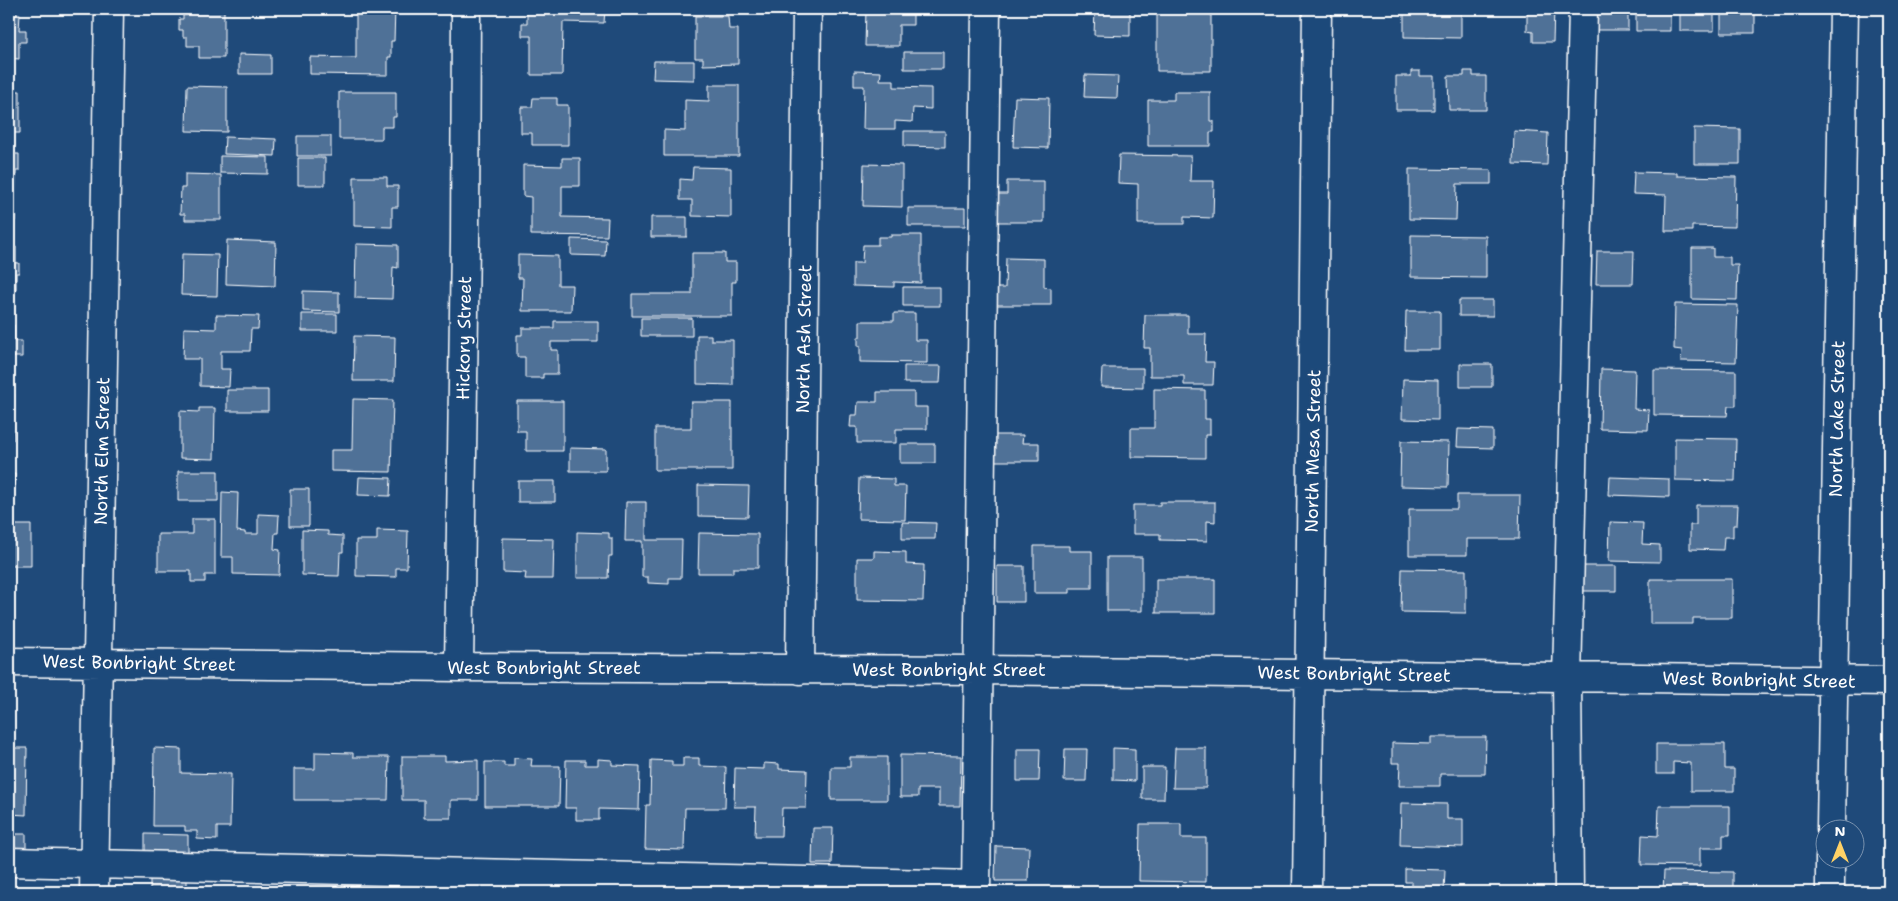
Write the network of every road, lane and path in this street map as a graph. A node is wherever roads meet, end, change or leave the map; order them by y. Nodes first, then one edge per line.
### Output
1 (109, 9) edge
2 (466, 9) edge
3 (807, 9) edge
4 (986, 9) edge
5 (1317, 9) edge
6 (1583, 9) edge
7 (1844, 9) edge
8 (9, 662) edge
9 (98, 662) junction
10 (459, 667) junction
11 (800, 670) junction
12 (979, 670) junction
13 (1310, 673) junction
14 (1567, 678) junction
15 (1832, 680) junction
16 (1889, 681) edge
17 (1831, 818) edge
18 (9, 862) edge
19 (94, 864) junction
20 (1830, 868) edge
21 (976, 889) edge
22 (94, 892) edge
23 (1307, 892) edge
24 (1570, 892) edge
25 (1830, 892) edge

1 - 9 street, North Elm Street
2 - 10 street, Hickory Street
3 - 11 street, North Ash Street
4 - 12 street
5 - 13 street, North Mesa Street
6 - 14 street
7 - 15 street, North Lake Street
8 - 9 street, West Bonbright Street
9 - 10 street, West Bonbright Street
9 - 19 street, North Elm Street
10 - 11 street, West Bonbright Street
11 - 12 street, West Bonbright Street
12 - 13 street, West Bonbright Street
12 - 21 street
13 - 14 street, West Bonbright Street
13 - 23 street, North Mesa Street
14 - 15 street, West Bonbright Street
14 - 24 street
15 - 16 street, West Bonbright Street
15 - 17 street, North Lake Street
18 - 19 street
19 - 21 street
19 - 22 street, North Elm Street
20 - 25 street

